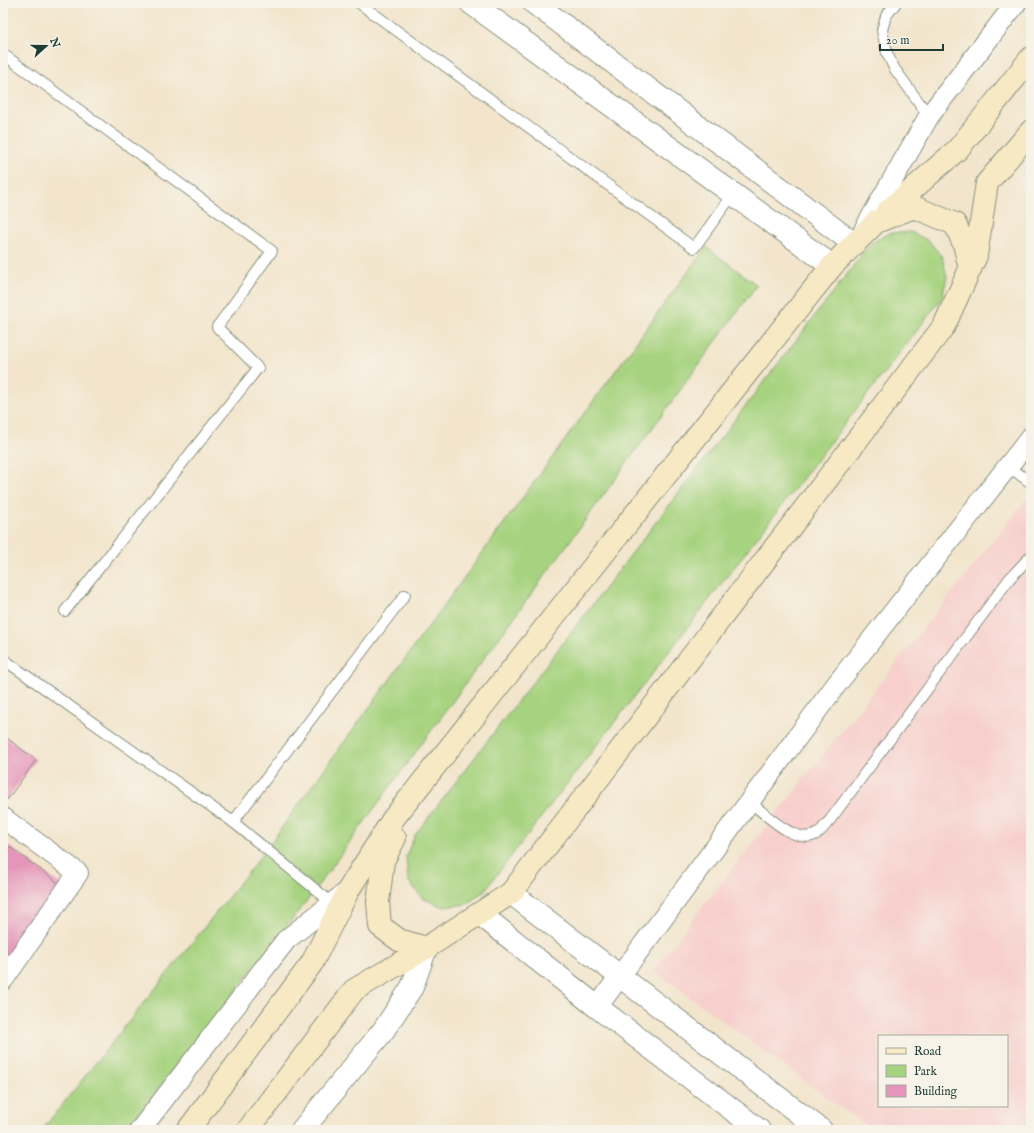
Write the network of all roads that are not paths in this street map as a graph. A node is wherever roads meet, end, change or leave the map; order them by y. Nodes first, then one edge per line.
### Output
1 (359, 3) edge
2 (471, 3) edge
3 (534, 3) edge
4 (896, 3) edge
5 (1016, 3) edge
6 (3, 54) edge
7 (1031, 58) edge
8 (929, 116) junction
9 (1031, 131) edge
10 (734, 194) junction
11 (864, 233) junction
12 (832, 266) junction
13 (970, 269) junction
14 (1031, 436) edge
15 (1008, 466) junction
16 (1031, 483) edge
17 (1031, 556) edge
18 (405, 595) dead end
19 (65, 611) dead end
20 (3, 659) edge
21 (418, 788) junction
22 (749, 800) junction
23 (3, 818) edge
24 (233, 822) junction
25 (350, 889) junction
26 (511, 893) junction
27 (332, 903) junction
28 (480, 914) junction
29 (426, 948) junction
30 (620, 977) junction
31 (3, 980) edge
32 (597, 1007) junction
33 (140, 1130) edge
34 (188, 1130) edge
35 (248, 1130) edge
36 (302, 1130) edge
37 (759, 1130) edge
38 (821, 1130) edge

1 - 10 lane
2 - 10 street
3 - 11 street
4 - 8 lane
5 - 8 street
6 - 19 lane
7 - 11 main road
8 - 11 street
9 - 13 main road
10 - 12 street
11 - 12 main road
11 - 13 main road
12 - 21 main road
13 - 26 main road
14 - 15 street
15 - 16 lane
15 - 22 street
17 - 22 lane
18 - 24 lane
20 - 24 lane
21 - 25 main road
21 - 29 main road
22 - 30 street
23 - 31 street
24 - 27 lane
25 - 27 street
25 - 34 main road
26 - 28 main road
26 - 30 street
27 - 33 street
28 - 29 main road
28 - 32 street
29 - 35 main road
29 - 36 street
30 - 32 street
30 - 38 street
32 - 37 street

